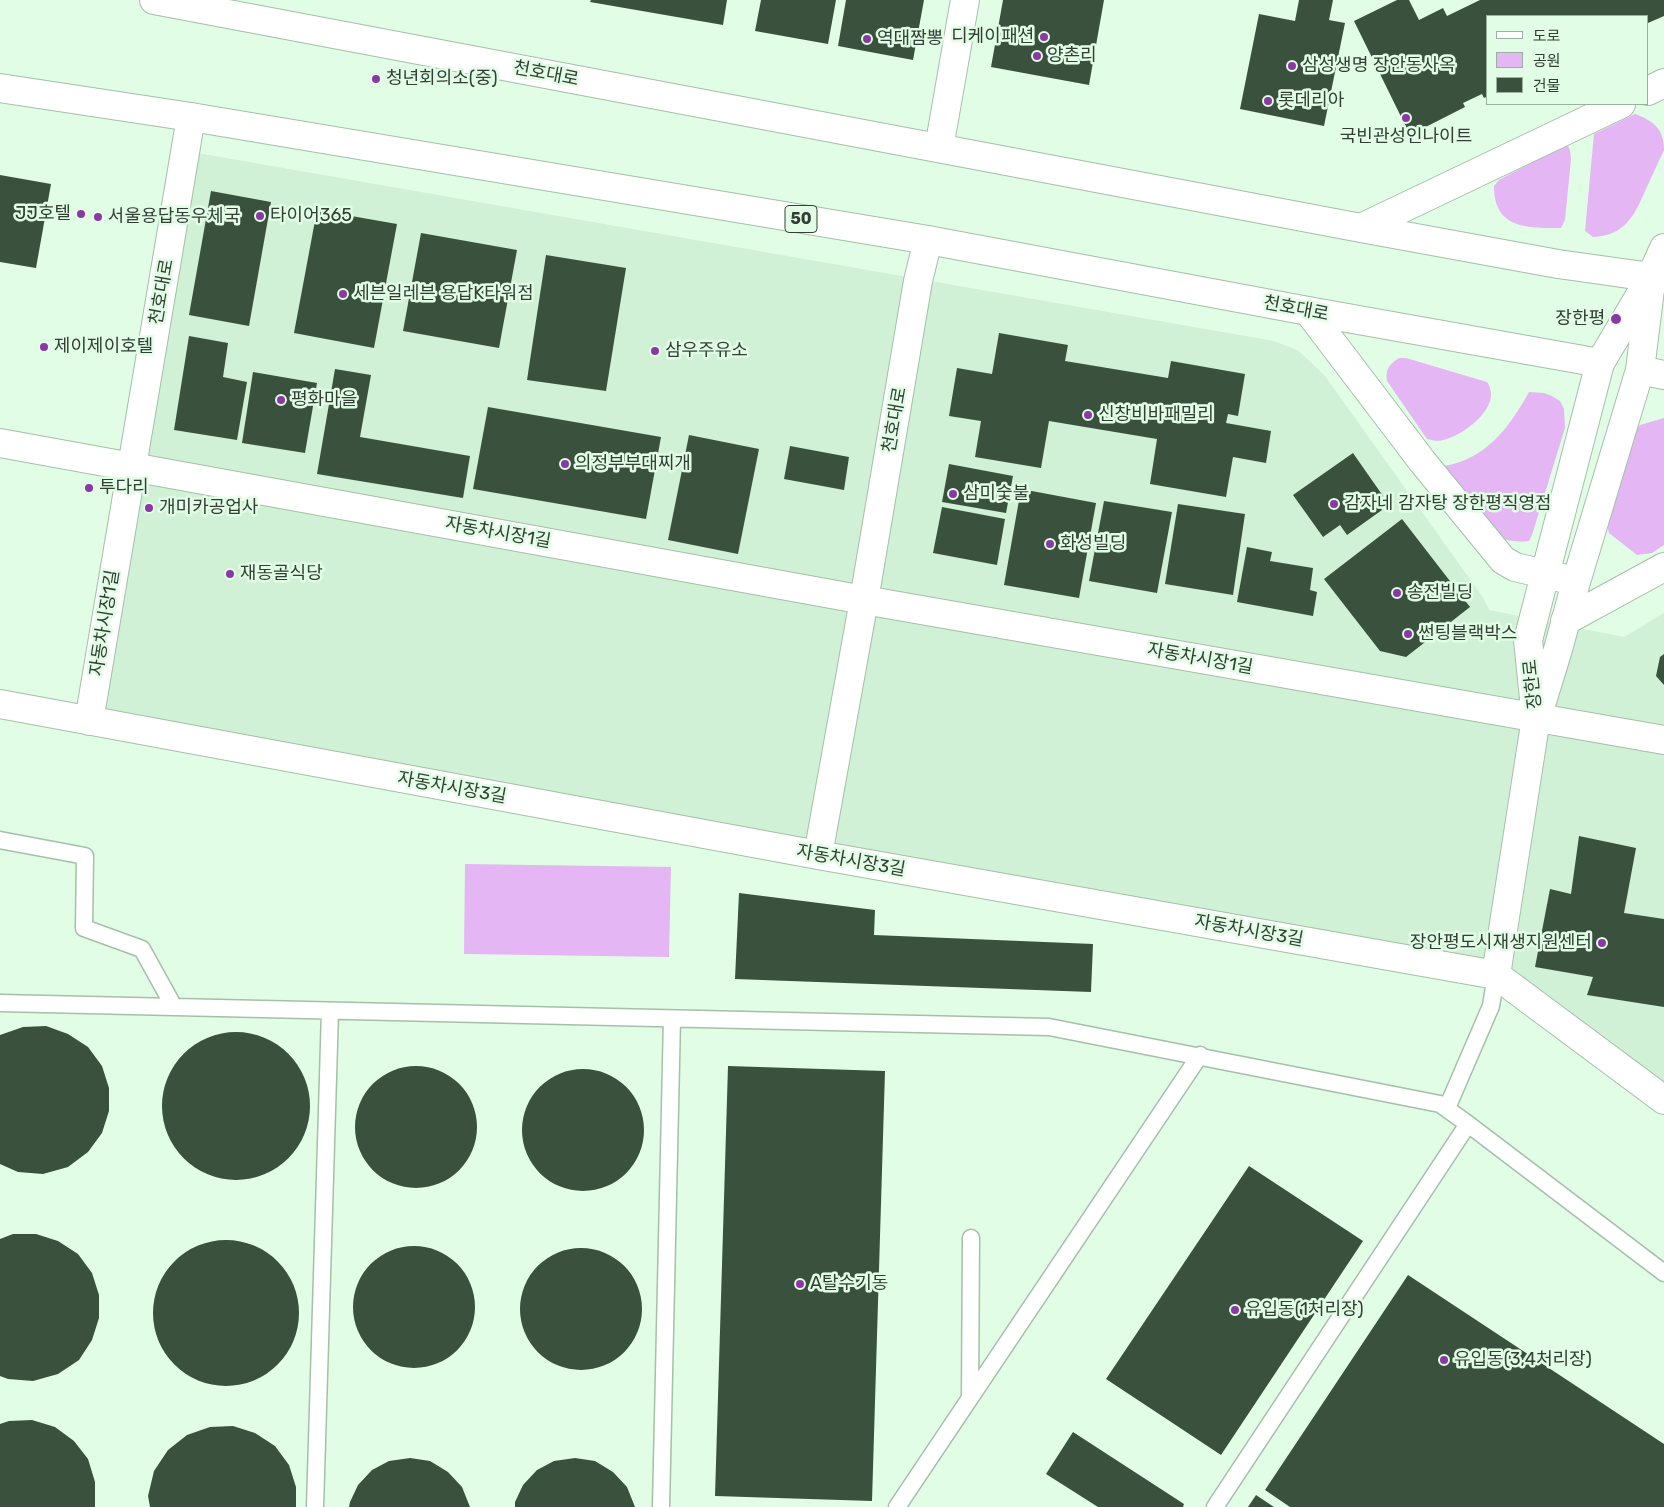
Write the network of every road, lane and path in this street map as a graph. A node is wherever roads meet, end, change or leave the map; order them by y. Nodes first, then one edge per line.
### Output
1 (154, 0) edge
2 (965, 0) edge
3 (213, 5) edge
4 (1664, 83) edge
5 (0, 88) edge
6 (1649, 90) edge
7 (1619, 105) edge
8 (191, 117) junction
9 (939, 148) junction
10 (1361, 228) junction
11 (928, 240) junction
12 (1664, 248) edge
13 (1657, 278) edge
14 (1308, 311) junction
15 (1600, 363) junction
16 (1652, 373) edge
17 (0, 443) edge
18 (131, 466) junction
19 (1503, 560) junction
20 (1664, 567) edge
21 (1545, 574) junction
22 (1576, 582) junction
23 (864, 600) junction
24 (1534, 616) junction
25 (1565, 620) junction
26 (0, 704) edge
27 (1536, 718) junction
28 (89, 721) junction
29 (1664, 740) edge
30 (0, 840) edge
31 (818, 855) junction
32 (1496, 975) junction
33 (0, 1003) edge
34 (174, 1007) junction
35 (330, 1011) junction
36 (672, 1019) junction
37 (1200, 1056) junction
38 (1664, 1100) edge
39 (1447, 1108) junction
40 (1468, 1124) junction
41 (971, 1238) dead end
42 (1664, 1274) edge
43 (970, 1398) junction
44 (315, 1507) edge
45 (661, 1507) edge
46 (897, 1507) edge
47 (1215, 1507) edge

1 - 3 street, 천호대로
2 - 9 street
3 - 9 street, 천호대로
4 - 6 street
5 - 8 street, 천호대로 / 50
7 - 10 street
8 - 11 street, 천호대로 / 50
8 - 18 street, 천호대로
9 - 10 street, 천호대로
10 - 13 street, 천호대로
11 - 14 street, 천호대로 / 50
11 - 23 street, 천호대로
12 - 13 street, 장한로
13 - 15 street, 장한로
13 - 16 street, 장한로
14 - 15 street, 천호대로 / 50
14 - 19 street
15 - 16 street, 천호대로 / 50
15 - 21 street, 장한로
16 - 22 street, 장한로
17 - 18 street, 자동차시장1길
18 - 23 street, 자동차시장1길
18 - 28 street, 자동차시장1길
19 - 21 street
19 - 24 street
20 - 25 street
21 - 22 street
21 - 24 street, 장한로
22 - 25 street, 장한로
23 - 27 street, 자동차시장1길
23 - 31 street
24 - 27 street, 장한로
25 - 27 street, 장한로
26 - 28 street, 자동차시장3길
27 - 29 street, 자동차시장1길
27 - 32 street
28 - 31 street, 자동차시장3길
30 - 34 lane
31 - 32 street, 자동차시장3길
32 - 38 street, 자동차시장3길
32 - 39 lane
33 - 34 lane
34 - 35 lane
35 - 36 lane
35 - 44 lane
36 - 37 lane
36 - 45 lane
37 - 39 lane
37 - 43 lane
39 - 40 lane
40 - 42 lane
40 - 47 lane
41 - 43 lane
43 - 46 lane

